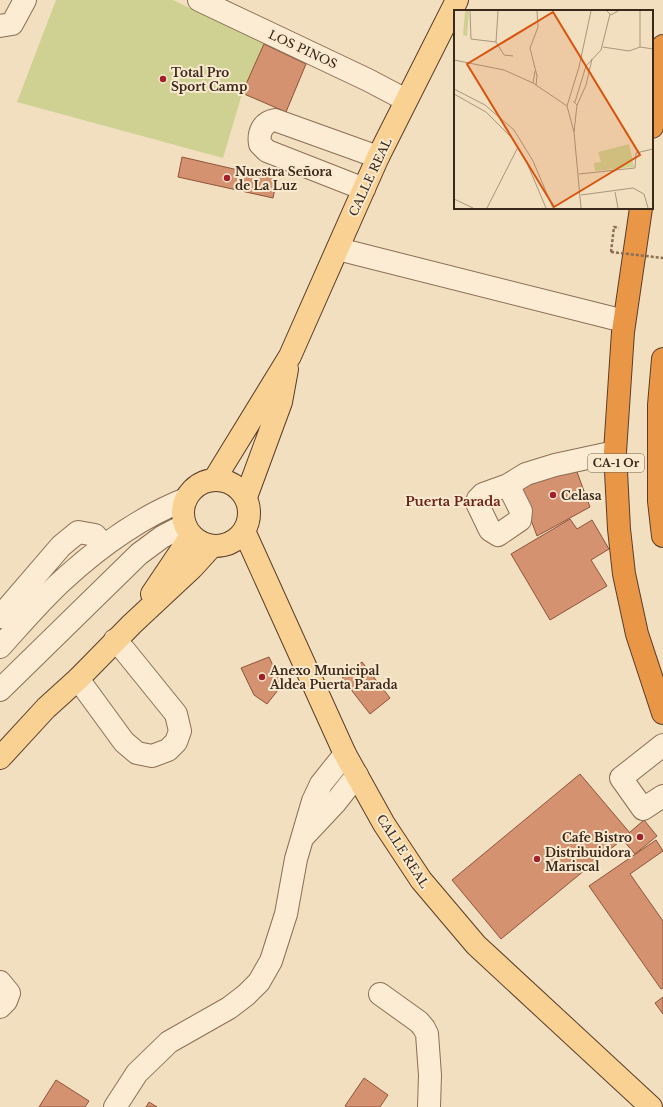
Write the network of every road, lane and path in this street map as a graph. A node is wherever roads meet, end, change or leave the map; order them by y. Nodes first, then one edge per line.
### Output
1 (25, 0) edge
2 (199, 0) edge
3 (457, 0) edge
4 (454, 10) edge
5 (454, 10) edge
6 (451, 21) edge
7 (0, 26) edge
8 (663, 46) edge
9 (655, 77) edge
10 (406, 100) junction
11 (653, 110) edge
12 (378, 157) junction
13 (364, 189) junction
14 (641, 209) edge
15 (614, 227) dead end
16 (338, 248) junction
17 (663, 258) edge
18 (624, 321) junction
19 (290, 356) junction
20 (663, 359) edge
21 (615, 452) junction
22 (661, 462) edge
23 (214, 480) junction
24 (508, 485) dead end
25 (246, 497) junction
26 (186, 499) junction
27 (661, 504) edge
28 (188, 530) junction
29 (244, 531) junction
30 (663, 536) edge
31 (104, 546) junction
32 (212, 546) junction
33 (192, 568) junction
34 (264, 574) junction
35 (0, 617) edge
36 (132, 624) junction
37 (115, 640) junction
38 (0, 647) edge
39 (78, 679) junction
40 (0, 690) edge
41 (663, 713) edge
42 (663, 745) edge
43 (345, 754) junction
44 (0, 758) edge
45 (357, 775) junction
46 (663, 796) edge
47 (303, 837) junction
48 (0, 982) edge
49 (380, 994) dead end
50 (0, 1007) edge
51 (115, 1107) edge
52 (430, 1107) edge
53 (651, 1107) edge

1 - 7 street
2 - 10 street, LOS PINOS
3 - 4 main road, CALLE REAL
5 - 6 main road, CALLE REAL
6 - 10 main road, CALLE REAL
8 - 9 highway
9 - 11 highway
10 - 12 main road, CALLE REAL
12 - 13 main road, CALLE REAL
12 - 13 street
13 - 16 main road, CALLE REAL
14 - 18 highway, CA-1 Or
15 - 17 path, bridge
16 - 18 street
16 - 19 main road, CALLE REAL
18 - 21 highway, CA-1 Or
19 - 23 main road, CALLE REAL
19 - 25 main road, CALLE REAL
20 - 22 highway, CA-1 Or
21 - 24 street
21 - 41 highway, CA-1 Or
22 - 27 highway, CA-1 Or
23 - 25 main road
23 - 26 main road
25 - 29 main road
26 - 28 main road
26 - 31 street
27 - 30 highway, CA-1 Or
28 - 32 main road
28 - 36 main road
28 - 40 street
29 - 32 main road
29 - 34 main road, CALLE REAL
31 - 35 street
31 - 38 street
32 - 33 main road
33 - 34 main road
33 - 36 main road
34 - 43 main road, CALLE REAL
36 - 37 main road
37 - 39 main road
37 - 39 street
39 - 44 main road
42 - 46 street
43 - 45 main road, CALLE REAL
43 - 47 street
45 - 47 street
45 - 53 main road, CALLE REAL
47 - 51 street
48 - 50 street
49 - 52 street

